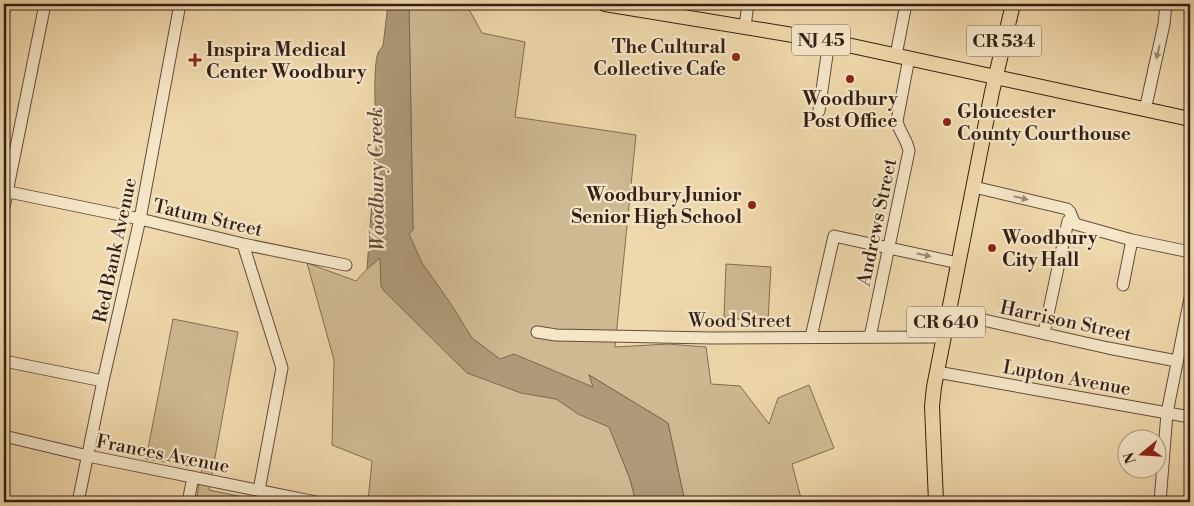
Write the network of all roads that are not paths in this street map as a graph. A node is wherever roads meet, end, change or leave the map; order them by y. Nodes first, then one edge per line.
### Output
1 (45, 4) edge
2 (180, 4) edge
3 (605, 4) edge
4 (748, 4) edge
5 (906, 4) edge
6 (1013, 4) edge
7 (1165, 4) edge
8 (745, 26) junction
9 (829, 41) junction
10 (902, 57) junction
11 (995, 78) junction
12 (1145, 110) junction
13 (819, 111) dead end
14 (1190, 119) edge
15 (974, 187) junction
16 (5, 191) edge
17 (4, 207) edge
18 (1072, 217) junction
19 (140, 219) junction
20 (1132, 240) junction
21 (243, 244) junction
22 (889, 248) junction
23 (1190, 252) edge
24 (958, 263) junction
25 (346, 265) dead end
26 (1122, 285) dead end
27 (1190, 298) edge
28 (948, 312) junction
29 (1189, 316) edge
30 (537, 332) dead end
31 (1044, 334) junction
32 (811, 337) junction
33 (870, 337) junction
34 (943, 337) junction
35 (4, 361) edge
36 (1177, 361) junction
37 (937, 372) junction
38 (103, 381) junction
39 (1167, 413) junction
40 (1190, 417) edge
41 (4, 436) edge
42 (88, 456) junction
43 (193, 477) junction
44 (259, 490) junction
45 (78, 502) edge
46 (188, 502) edge
47 (316, 502) edge
48 (936, 502) edge
49 (1160, 502) edge

1 - 16 street
2 - 19 street, Red Bank Avenue
3 - 8 main road, NJ 45
4 - 8 street
5 - 10 street, Andrews Street
6 - 11 main road, CR 534
7 -> 12 street
8 - 9 main road, NJ 45
9 - 10 main road, NJ 45
9 - 13 street
10 - 11 main road, NJ 45
10 - 22 street, Andrews Street
11 - 12 main road, NJ 45
11 - 15 main road, CR 640
12 - 14 main road, NJ 45
15 -> 18 street
15 - 24 main road, CR 640
16 - 17 street
16 - 19 street, Tatum Street
18 - 20 street
18 - 31 street
19 - 21 street, Tatum Street
19 - 38 street, Red Bank Avenue
20 - 23 street
20 - 26 street
21 - 25 street, Tatum Street
21 - 44 street
22 -> 24 street
22 - 32 street
22 - 33 street, Andrews Street
24 - 28 main road, CR 640
27 - 29 street
28 - 31 street, Harrison Street
28 - 34 main road, CR 640
29 - 36 street
30 - 32 street, Wood Street
31 - 36 street, Harrison Street
32 - 33 street, Wood Street
33 - 34 street, Wood Street
34 - 37 main road, CR 640
35 - 38 street
36 - 39 street
37 - 39 street, Lupton Avenue
37 - 48 main road, CR 640
38 - 42 street, Red Bank Avenue
39 - 40 street, Lupton Avenue
39 - 49 street
41 - 42 street, Frances Avenue
42 - 43 street, Frances Avenue
42 - 45 street, Red Bank Avenue
43 - 44 street, Frances Avenue
43 - 46 street
44 - 47 street, Frances Avenue

